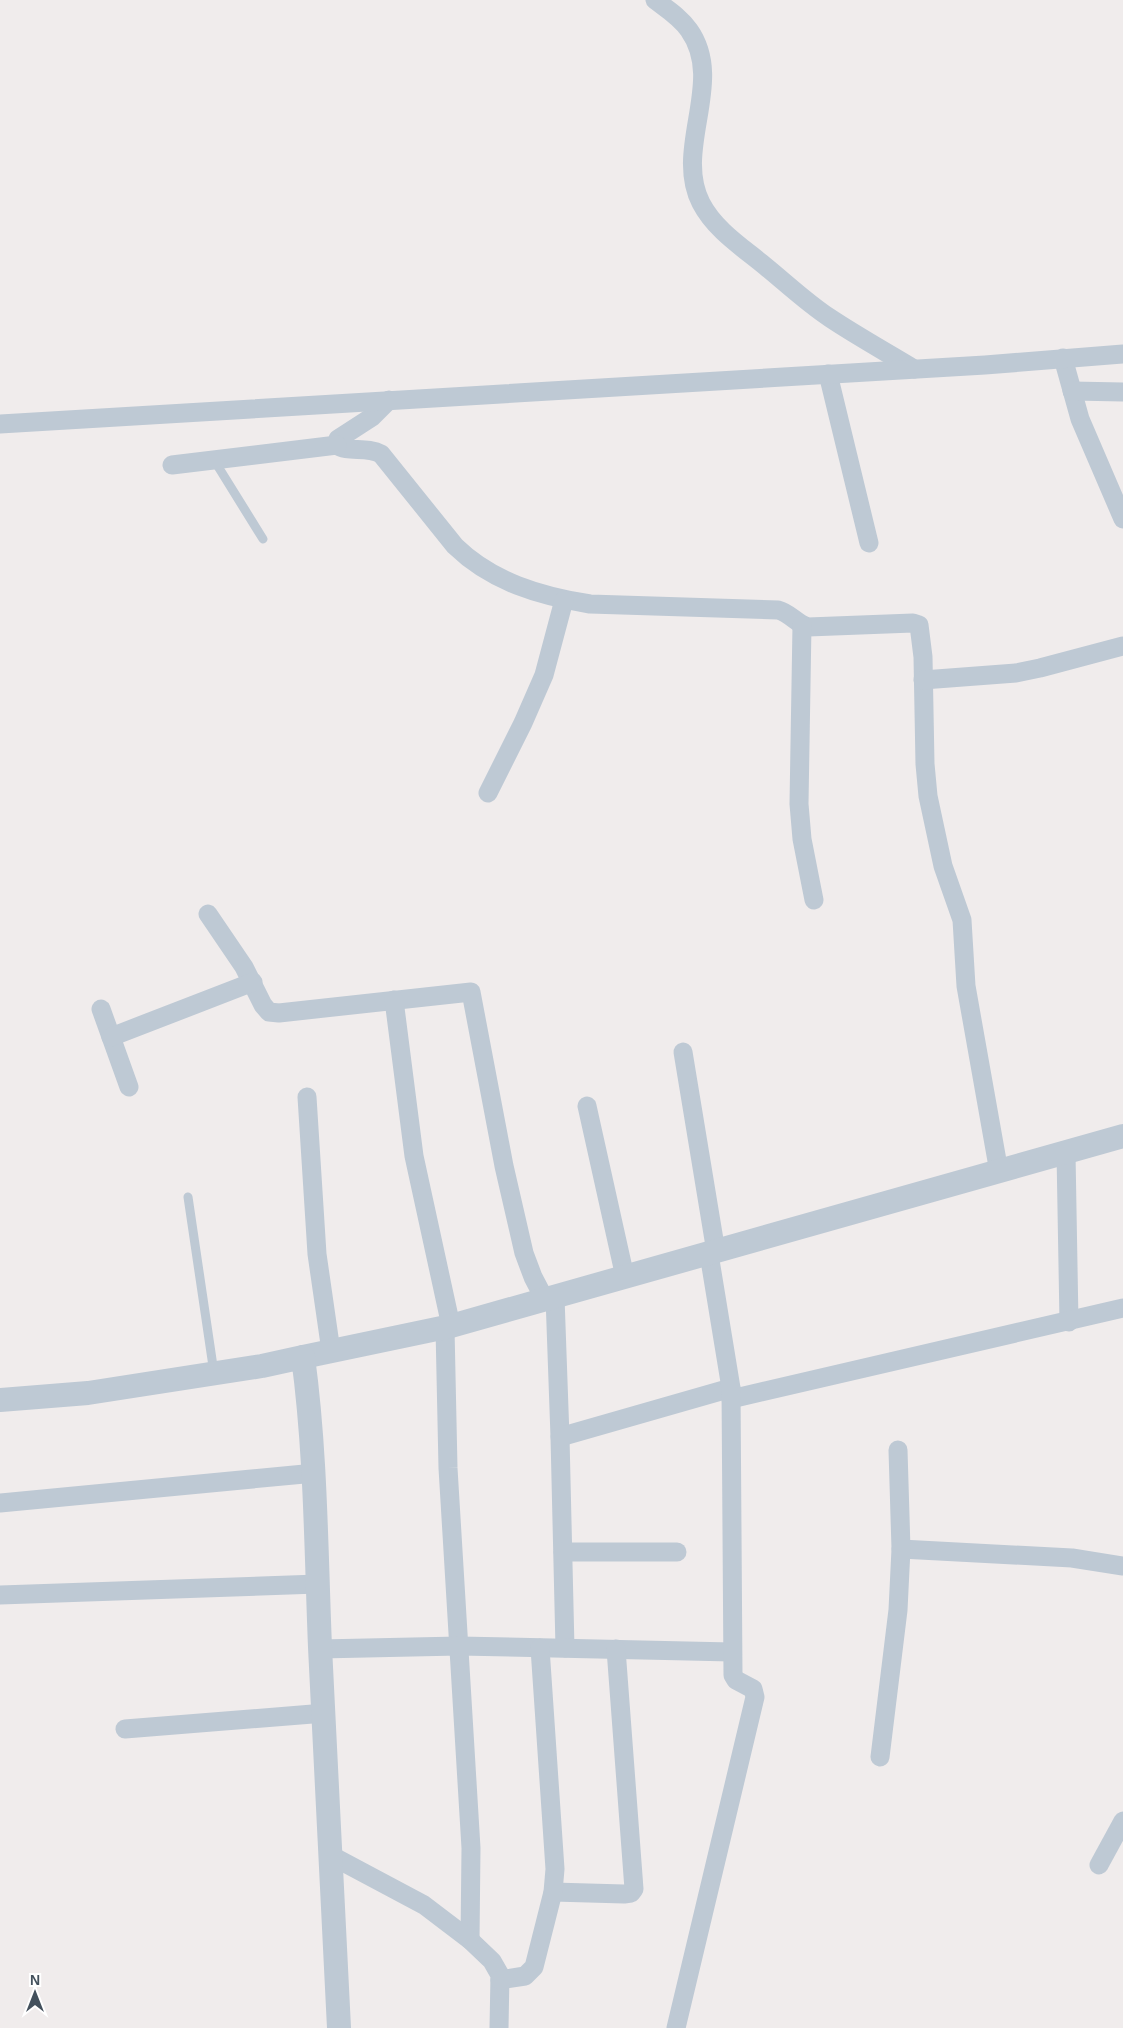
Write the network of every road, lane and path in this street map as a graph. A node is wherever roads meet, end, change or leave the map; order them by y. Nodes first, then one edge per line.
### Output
1 (655, 0) edge
2 (1123, 354) edge
3 (1063, 358) junction
4 (914, 369) junction
5 (828, 374) junction
6 (1072, 391) junction
7 (1123, 392) edge
8 (389, 400) junction
9 (0, 424) edge
10 (337, 445) junction
11 (214, 460) junction
12 (172, 465) dead end
13 (1123, 519) edge
14 (263, 539) dead end
15 (869, 543) dead end
16 (564, 600) junction
17 (802, 626) junction
18 (1123, 646) edge
19 (923, 680) junction
20 (488, 793) dead end
21 (814, 900) dead end
22 (208, 914) dead end
23 (252, 982) junction
24 (394, 1000) junction
25 (101, 1009) dead end
26 (111, 1037) junction
27 (683, 1052) dead end
28 (129, 1087) dead end
29 (307, 1097) dead end
30 (587, 1106) dead end
31 (1123, 1136) edge
32 (1066, 1153) junction
33 (999, 1172) junction
34 (188, 1197) dead end
35 (712, 1253) junction
36 (625, 1277) junction
37 (550, 1298) junction
38 (1123, 1308) edge
39 (1069, 1322) junction
40 (448, 1327) junction
41 (331, 1351) junction
42 (303, 1357) junction
43 (214, 1374) junction
44 (731, 1394) junction
45 (0, 1400) edge
46 (560, 1437) junction
47 (898, 1450) dead end
48 (315, 1473) junction
49 (0, 1503) edge
50 (901, 1549) junction
51 (563, 1552) junction
52 (677, 1552) dead end
53 (1123, 1566) edge
54 (318, 1584) junction
55 (0, 1595) edge
56 (459, 1646) junction
57 (540, 1648) junction
58 (565, 1648) junction
59 (320, 1649) junction
60 (616, 1649) junction
61 (732, 1652) junction
62 (325, 1713) junction
63 (124, 1729) dead end
64 (880, 1757) dead end
65 (1123, 1821) edge
66 (332, 1856) junction
67 (1099, 1865) dead end
68 (554, 1892) junction
69 (470, 1940) junction
70 (500, 1980) junction
71 (339, 2028) edge
72 (499, 2028) edge
73 (676, 2028) edge

1 - 4 street
2 - 3 street
3 - 4 street
3 - 6 street
4 - 5 street
5 - 8 street
5 - 15 street
6 - 7 street
6 - 13 street
8 - 9 street
8 - 10 street
10 - 11 street
10 - 16 street
11 - 12 street
11 - 14 lane
16 - 17 street
16 - 20 street
17 - 19 street
17 - 21 street
18 - 19 street
19 - 33 street
22 - 23 street
23 - 24 street
23 - 26 street
24 - 37 street
24 - 40 street
25 - 26 street
26 - 28 street
27 - 35 street
29 - 41 street
30 - 36 street
31 - 32 street
32 - 33 street
32 - 39 street
33 - 35 street
34 - 43 lane
35 - 36 street
35 - 44 street
36 - 37 street
37 - 40 street
37 - 46 street
38 - 39 street
39 - 44 street
40 - 41 street
40 - 56 street
41 - 42 street
42 - 43 street
42 - 48 street
43 - 45 street
44 - 46 street
44 - 61 street
46 - 51 street
47 - 50 street
48 - 49 street
48 - 54 street
50 - 53 street
50 - 64 street
51 - 52 street
51 - 58 street
54 - 55 street
54 - 59 street
56 - 57 street
56 - 59 street
56 - 69 street
57 - 58 street
57 - 68 street
58 - 60 street
59 - 62 street
60 - 61 street
60 - 68 street
61 - 73 street
62 - 63 street
62 - 66 street
65 - 67 street
66 - 69 street
66 - 71 street
68 - 70 street
69 - 70 street
70 - 72 street

